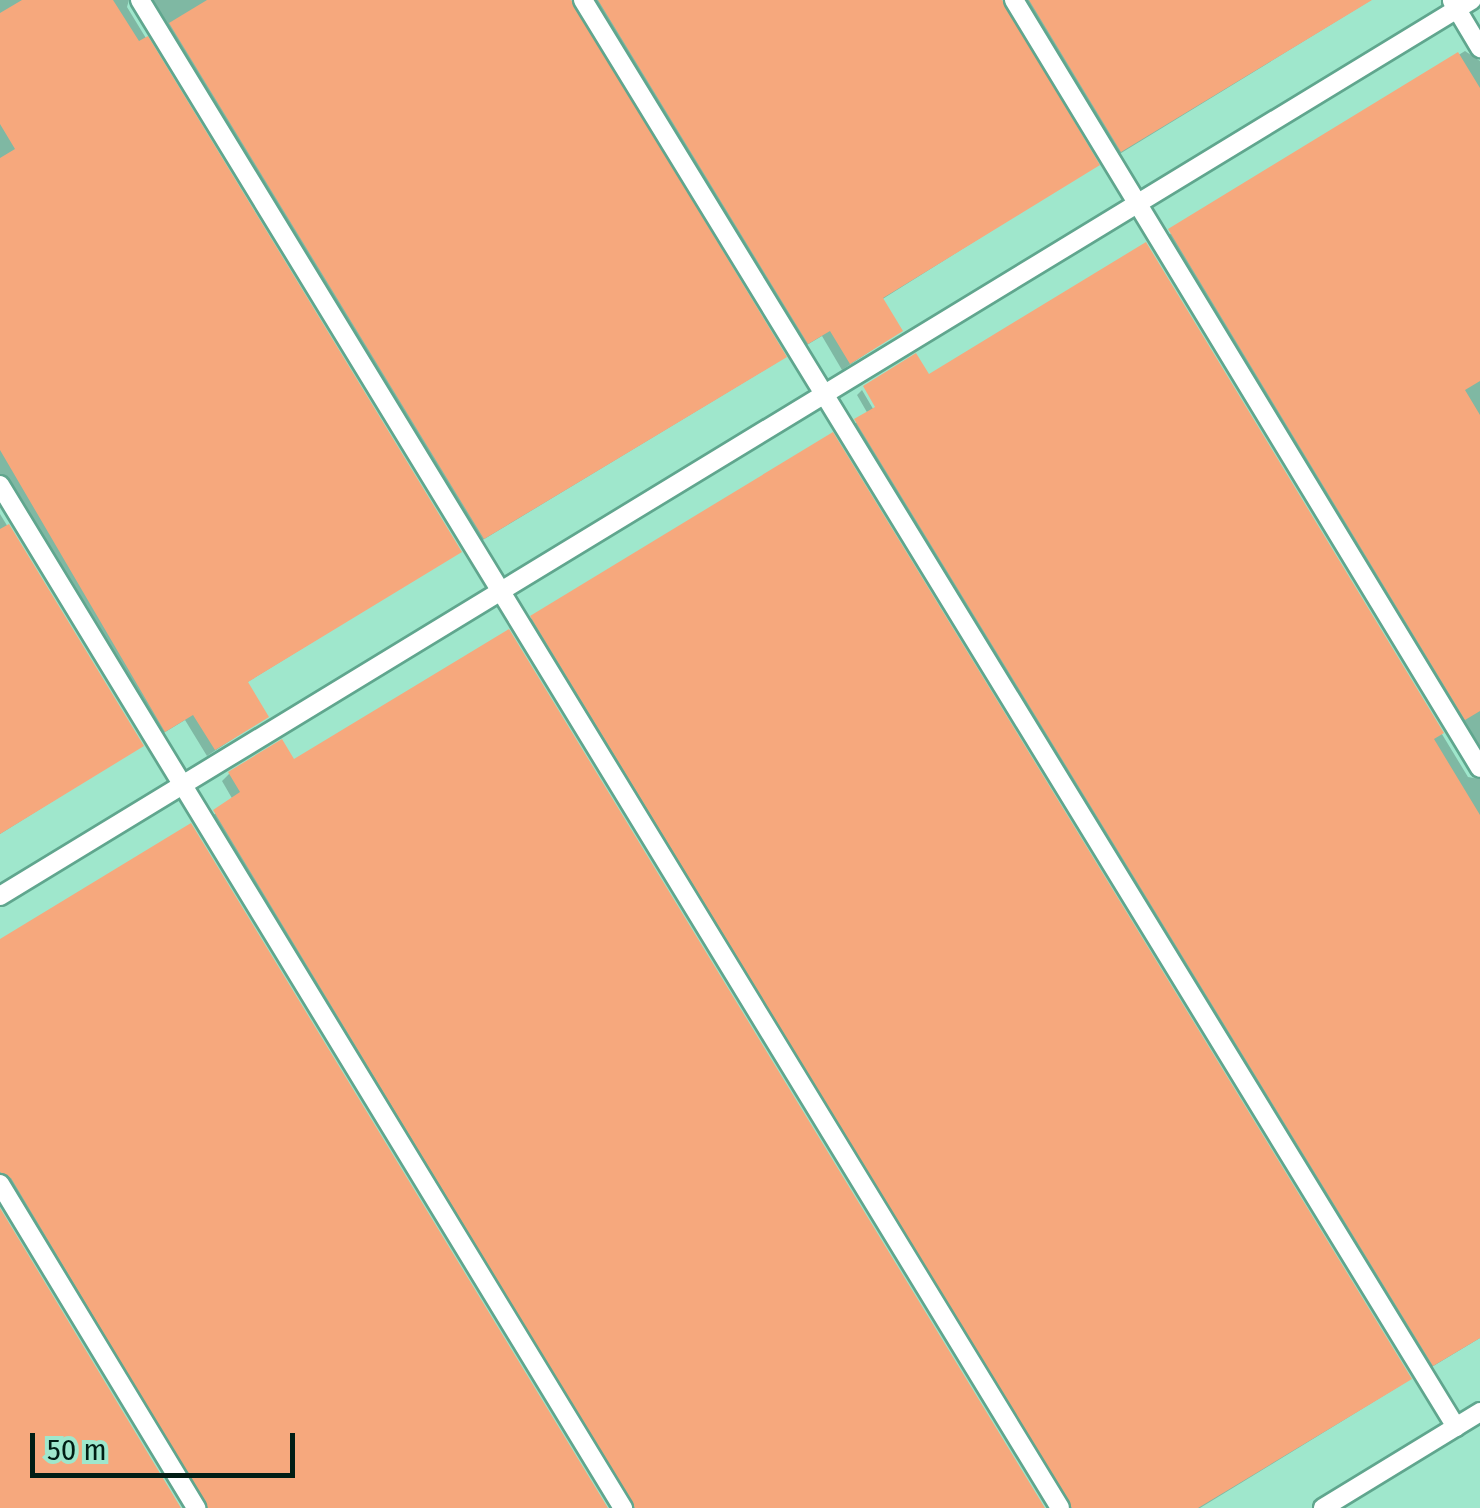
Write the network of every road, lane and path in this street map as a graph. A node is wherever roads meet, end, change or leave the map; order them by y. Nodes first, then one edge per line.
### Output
1 (140, 0) edge
2 (583, 0) edge
3 (1014, 0) edge
4 (1460, 3) edge
5 (1480, 48) edge
6 (1137, 203) junction
7 (824, 394) junction
8 (0, 484) edge
9 (501, 591) junction
10 (1480, 768) edge
11 (182, 784) junction
12 (0, 896) edge
13 (0, 1184) edge
14 (1480, 1412) edge
15 (1456, 1427) junction
16 (196, 1508) edge
17 (623, 1508) edge
18 (1060, 1508) edge
19 (1323, 1508) edge

1 - 9 lane
2 - 7 lane
3 - 6 lane
4 - 5 lane
4 - 6 lane
6 - 7 lane
6 - 10 lane
7 - 9 lane
7 - 15 lane
8 - 11 lane
9 - 11 lane
9 - 18 lane
11 - 12 lane
11 - 17 lane
13 - 16 lane
14 - 15 lane
15 - 19 lane

